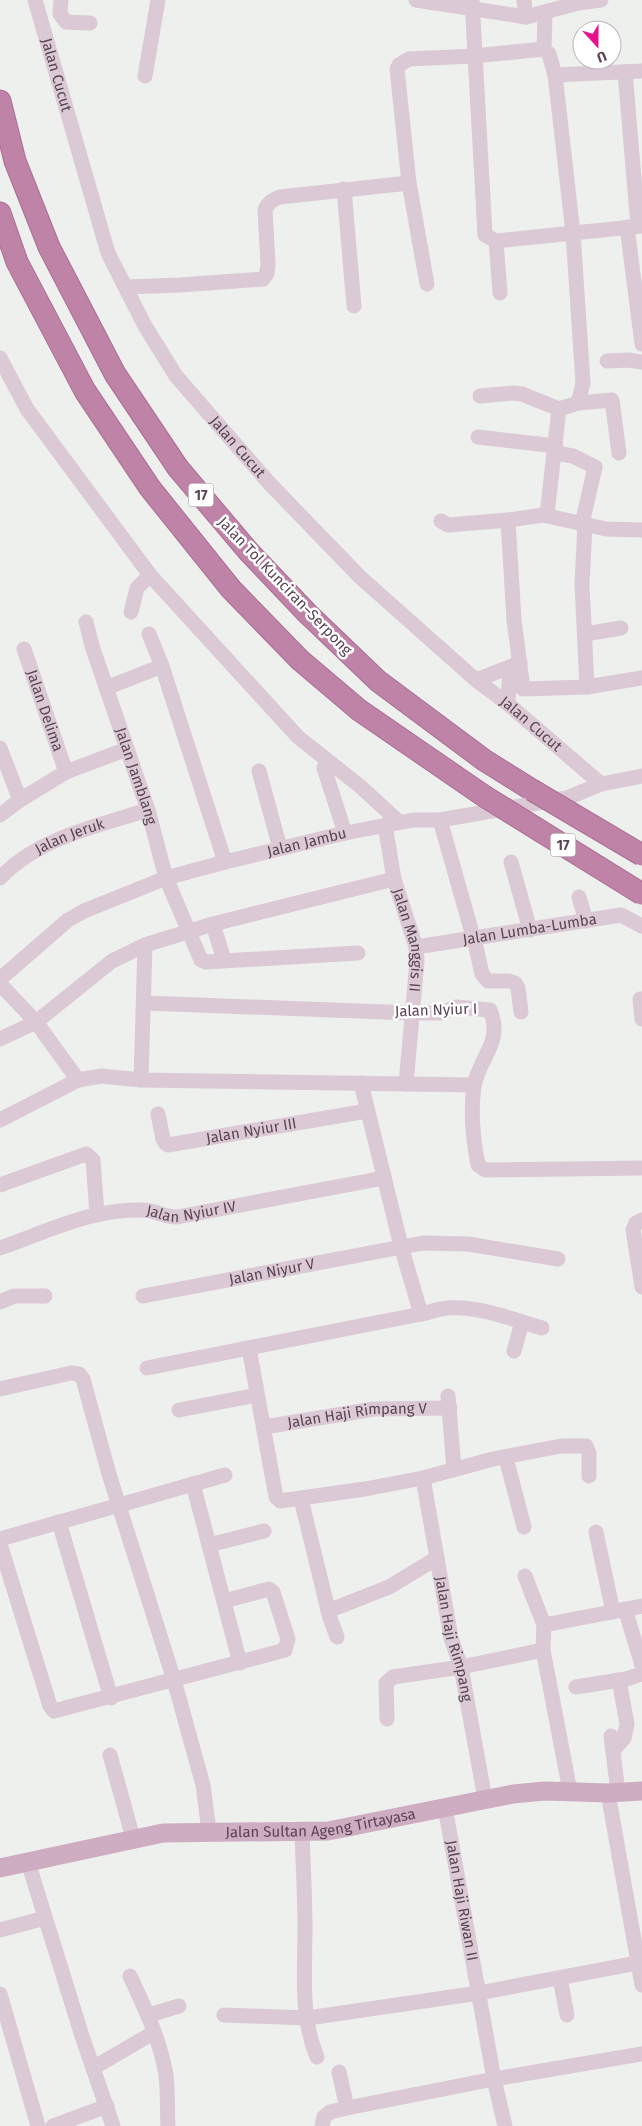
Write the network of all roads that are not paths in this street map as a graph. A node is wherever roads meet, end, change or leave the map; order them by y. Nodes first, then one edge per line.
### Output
1 (35, 0) edge
2 (61, 0) edge
3 (158, 0) edge
4 (418, 0) edge
5 (524, 0) edge
6 (601, 0) edge
7 (578, 1) edge
8 (472, 4) edge
9 (545, 13) junction
10 (526, 17) junction
11 (90, 23) dead end
12 (544, 49) junction
13 (474, 56) junction
14 (642, 71) edge
15 (625, 72) junction
16 (555, 75) junction
17 (145, 76) dead end
18 (0, 101) edge
19 (410, 183) junction
20 (344, 189) junction
21 (0, 213) edge
22 (636, 226) edge
23 (573, 233) junction
24 (496, 240) junction
25 (426, 284) dead end
26 (124, 286) junction
27 (500, 293) dead end
28 (354, 306) dead end
29 (642, 344) edge
30 (0, 358) edge
31 (607, 361) dead end
32 (642, 362) edge
33 (480, 396) dead end
34 (578, 403) junction
35 (559, 408) junction
36 (478, 437) dead end
37 (556, 450) junction
38 (618, 453) dead end
39 (546, 515) junction
40 (508, 520) junction
41 (441, 521) dead end
42 (583, 525) junction
43 (642, 530) edge
44 (150, 576) junction
45 (132, 612) dead end
46 (86, 622) dead end
47 (621, 628) dead end
48 (149, 634) dead end
49 (585, 634) junction
50 (24, 649) dead end
51 (515, 665) junction
52 (162, 666) junction
53 (642, 678) edge
54 (476, 680) junction
55 (587, 687) junction
56 (106, 688) junction
57 (508, 704) junction
58 (0, 748) edge
59 (126, 749) junction
60 (324, 768) dead end
61 (259, 771) dead end
62 (66, 772) junction
63 (642, 776) edge
64 (601, 784) junction
65 (20, 800) junction
66 (148, 810) junction
67 (0, 815) edge
68 (440, 820) junction
69 (392, 824) junction
70 (345, 833) junction
71 (280, 848) junction
72 (642, 855) edge
73 (225, 862) junction
74 (511, 862) dead end
75 (0, 878) edge
76 (166, 878) junction
77 (394, 879) junction
78 (642, 894) edge
79 (579, 897) dead end
80 (586, 921) junction
81 (213, 924) junction
82 (642, 926) edge
83 (190, 930) junction
84 (530, 930) junction
85 (474, 938) junction
86 (145, 945) junction
87 (416, 947) junction
88 (358, 953) dead end
89 (224, 960) junction
90 (0, 979) edge
91 (0, 984) edge
92 (642, 999) edge
93 (144, 1003) junction
94 (521, 1012) dead end
95 (411, 1013) junction
96 (642, 1019) edge
97 (36, 1022) junction
98 (0, 1039) edge
99 (78, 1080) junction
100 (141, 1080) junction
101 (361, 1084) junction
102 (406, 1084) junction
103 (474, 1085) junction
104 (368, 1111) junction
105 (158, 1114) dead end
106 (0, 1120) edge
107 (642, 1168) edge
108 (384, 1178) junction
109 (0, 1185) edge
110 (97, 1214) junction
111 (642, 1220) edge
112 (401, 1246) junction
113 (0, 1248) edge
114 (558, 1259) dead end
115 (642, 1287) edge
116 (45, 1296) dead end
117 (143, 1296) dead end
118 (0, 1302) edge
119 (421, 1314) junction
120 (522, 1322) junction
121 (542, 1328) dead end
122 (249, 1348) junction
123 (514, 1351) dead end
124 (147, 1368) dead end
125 (0, 1389) edge
126 (257, 1396) junction
127 (180, 1410) dead end
128 (264, 1427) junction
129 (506, 1458) junction
130 (454, 1469) junction
131 (225, 1475) dead end
132 (588, 1476) dead end
133 (423, 1478) junction
134 (193, 1484) junction
135 (301, 1499) junction
136 (119, 1506) junction
137 (59, 1522) junction
138 (524, 1527) dead end
139 (264, 1531) dead end
140 (596, 1532) dead end
141 (0, 1539) edge
142 (0, 1544) edge
143 (209, 1545) junction
144 (438, 1558) junction
145 (525, 1576) dead end
146 (224, 1601) junction
147 (642, 1606) edge
148 (619, 1610) junction
149 (328, 1611) junction
150 (544, 1625) junction
151 (337, 1637) dead end
152 (543, 1650) junction
153 (240, 1663) junction
154 (642, 1665) edge
155 (461, 1667) junction
156 (642, 1674) edge
157 (174, 1680) junction
158 (619, 1680) junction
159 (576, 1687) dead end
160 (111, 1698) junction
161 (387, 1719) dead end
162 (611, 1736) dead end
163 (613, 1751) junction
164 (110, 1755) dead end
165 (570, 1791) junction
166 (642, 1791) edge
167 (613, 1793) junction
168 (485, 1799) junction
169 (445, 1807) junction
170 (209, 1831) junction
171 (302, 1832) junction
172 (133, 1838) junction
173 (28, 1862) junction
174 (0, 1868) edge
175 (44, 1918) junction
176 (0, 1930) edge
177 (640, 1962) edge
178 (130, 1976) dead end
179 (560, 1978) junction
180 (642, 1985) edge
181 (479, 1993) junction
182 (0, 1994) edge
183 (179, 2006) dead end
184 (148, 2015) junction
185 (224, 2015) dead end
186 (567, 2015) dead end
187 (308, 2018) junction
188 (154, 2033) junction
189 (642, 2054) edge
190 (317, 2057) dead end
191 (93, 2068) junction
192 (339, 2072) dead end
193 (494, 2079) junction
194 (107, 2106) junction
195 (347, 2108) junction
196 (38, 2126) edge
197 (53, 2126) edge
198 (113, 2126) edge
199 (168, 2126) edge
200 (322, 2126) edge
201 (504, 2126) edge

1 - 26 street, Jalan Cucut
2 - 11 street
3 - 17 street
4 - 8 street
5 - 10 street
6 - 7 street
7 - 9 street
8 - 10 street
8 - 13 street
9 - 10 street
9 - 12 street
12 - 13 street
12 - 16 street
13 - 19 street
13 - 24 street
14 - 15 street
15 - 16 street
15 - 22 street
16 - 23 street
18 - 72 highway, Jalan Tol Kunciran–Serpong / 17, bridge
19 - 20 street
19 - 25 street
20 - 26 street
20 - 28 street
21 - 78 highway, 17, bridge
22 - 23 street
22 - 29 street
23 - 24 street
23 - 34 street
24 - 27 street
26 - 54 street, Jalan Cucut
30 - 44 street
31 - 32 street
33 - 35 street
34 - 35 street
34 - 38 street
35 - 37 street
36 - 37 street
37 - 39 street
37 - 42 street
39 - 40 street
39 - 42 street
40 - 41 street
40 - 51 street
42 - 43 street
42 - 49 street
44 - 45 street
44 - 69 street
46 - 56 street, Jalan Jamblang
47 - 49 street
48 - 52 street
49 - 55 street
50 - 62 street, Jalan Delima
51 - 54 street
51 - 55 street
51 - 57 street
52 - 56 street
52 - 73 street
53 - 55 street
54 - 57 street, Jalan Cucut
56 - 59 street, Jalan Jamblang
57 - 64 street, Jalan Cucut
58 - 65 street
59 - 62 street
59 - 66 street, Jalan Jamblang
60 - 70 street
61 - 71 street
62 - 65 street
63 - 64 street, Jalan Jambu
64 - 68 street, Jalan Jambu
65 - 67 street
66 - 75 street, Jalan Jeruk
66 - 76 street, Jalan Jamblang
68 - 69 street, Jalan Jambu
68 - 85 street
69 - 70 street, Jalan Jambu
69 - 77 street, Jalan Manggis II
70 - 71 street, Jalan Jambu
71 - 73 street, Jalan Jambu
73 - 76 street, Jalan Jambu
74 - 84 street
76 - 83 street, Jalan Jamblang
76 - 90 street, Jalan Jambu
77 - 81 street
77 - 87 street, Jalan Manggis II
79 - 80 street
80 - 82 street, Jalan Lumba-Lumba
80 - 84 street, Jalan Lumba-Lumba
81 - 83 street
81 - 89 street
83 - 86 street
83 - 89 street, Jalan Jamblang
84 - 85 street, Jalan Lumba-Lumba
85 - 87 street, Jalan Lumba-Lumba
85 - 94 street
86 - 93 street
86 - 97 street
87 - 95 street, Jalan Manggis II
88 - 89 street, Jalan Jamblang
91 - 97 street
92 - 96 street
93 - 95 street, Jalan Nyiur I
93 - 100 street
95 - 102 street, Jalan Manggis II
95 - 103 street, Jalan Nyiur I
97 - 98 street
97 - 99 street
99 - 100 street
99 - 106 street
100 - 101 street
101 - 102 street
101 - 104 street
102 - 103 street
103 - 107 street, Jalan Nyiur I
104 - 105 street, Jalan Nyiur III
104 - 108 street
108 - 110 street, Jalan Nyiur IV
108 - 112 street
109 - 110 street
110 - 113 street, Jalan Nyiur IV
111 - 115 street
112 - 114 street, Jalan Niyur V
112 - 117 street, Jalan Niyur V
112 - 119 street
116 - 118 street
119 - 120 street
119 - 122 street
120 - 121 street
120 - 123 street
122 - 124 street
122 - 126 street
125 - 136 street
126 - 127 street
126 - 128 street
128 - 130 street, Jalan Haji Rimpang V
128 - 135 street
129 - 130 street
129 - 132 street
129 - 138 street
130 - 133 street
131 - 134 street
133 - 135 street
133 - 144 street, Jalan Haji Rimpang
134 - 136 street
134 - 143 street
135 - 149 street
136 - 137 street
136 - 157 street
137 - 141 street
137 - 160 street
139 - 143 street
140 - 148 street
142 - 160 street
143 - 146 street
144 - 149 street
144 - 155 street, Jalan Haji Rimpang
145 - 150 street
146 - 153 street
146 - 153 street
147 - 148 street
148 - 150 street
148 - 154 street
149 - 151 street
150 - 152 street
152 - 155 street
152 - 165 street
153 - 157 street
155 - 161 street
155 - 168 street, Jalan Haji Rimpang
156 - 158 street
157 - 160 street
157 - 170 street
158 - 159 street
158 - 163 street
162 - 163 street
163 - 167 street
164 - 172 street
165 - 167 main road, Jalan Sultan Ageng Tirtayasa
165 - 168 main road, Jalan Sultan Ageng Tirtayasa
166 - 167 main road, Jalan Sultan Ageng Tirtayasa
167 - 177 street
168 - 169 main road, Jalan Sultan Ageng Tirtayasa
169 - 171 main road, Jalan Sultan Ageng Tirtayasa
169 - 181 street, Jalan Haji Riwan II
170 - 171 main road, Jalan Sultan Ageng Tirtayasa
170 - 172 main road, Jalan Sultan Ageng Tirtayasa
171 - 187 street
172 - 173 main road, Jalan Sultan Ageng Tirtayasa
173 - 174 main road, Jalan Sultan Ageng Tirtayasa
173 - 175 street
175 - 176 street
175 - 191 street
177 - 179 street
177 - 180 street
178 - 184 street
179 - 181 street
179 - 186 street
181 - 187 street
181 - 193 street, Jalan Haji Riwan II
182 - 196 street
183 - 184 street
184 - 188 street
185 - 187 street
187 - 190 street
188 - 191 street
188 - 199 street
189 - 193 street
191 - 194 street
192 - 195 street
193 - 195 street
193 - 201 street, Jalan Haji Riwan II
194 - 197 street
194 - 198 street
195 - 200 street

